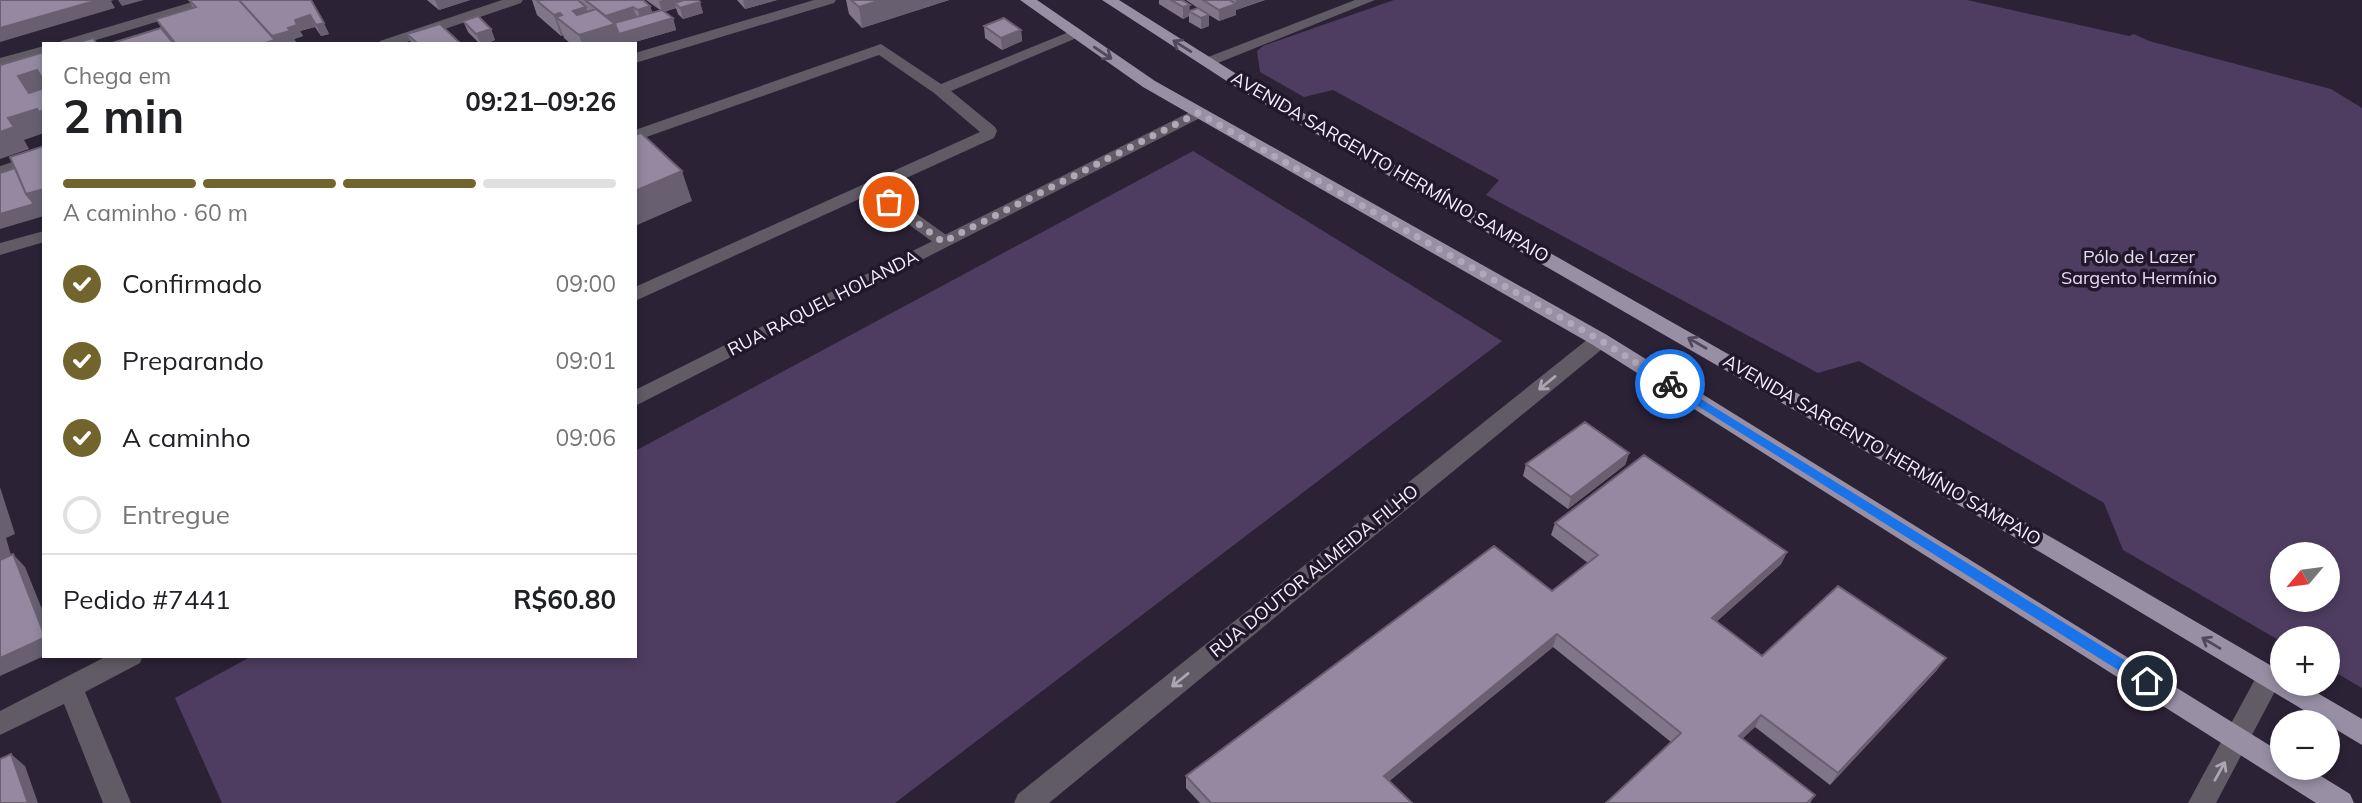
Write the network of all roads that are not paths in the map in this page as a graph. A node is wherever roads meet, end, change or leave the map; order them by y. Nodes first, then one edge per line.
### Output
1 (214, 0) edge
2 (516, 0) edge
3 (829, 0) edge
4 (1027, 0) edge
5 (1109, 0) edge
6 (1368, 0) edge
7 (1074, 34) junction
8 (73, 42) edge
9 (390, 42) edge
10 (42, 51) edge
11 (637, 57) edge
12 (1208, 62) junction
13 (0, 63) edge
14 (940, 90) junction
15 (1198, 113) junction
16 (637, 135) edge
17 (42, 159) edge
18 (0, 172) edge
19 (870, 189) junction
20 (42, 237) edge
21 (943, 242) junction
22 (0, 249) edge
23 (637, 294) edge
24 (1600, 340) junction
25 (637, 397) edge
26 (127, 658) edge
27 (2269, 678) junction
28 (70, 687) junction
29 (0, 724) edge
30 (2362, 733) edge
31 (2237, 739) junction
32 (2270, 760) edge
33 (2303, 780) edge
34 (117, 803) edge
35 (1028, 803) edge
36 (2202, 803) edge
37 (2340, 803) edge

1 - 8 street
2 - 9 street
3 - 11 street
4 - 7 main road
12 -> 5 main road, AVENIDA SARGENTO HERMÍNIO SAMPAIO
6 - 12 street
7 - 14 street
7 -> 15 main road
10 - 13 street
27 -> 12 main road, AVENIDA SARGENTO HERMÍNIO SAMPAIO
14 - 16 street
14 - 19 street
15 - 21 street, RUA RAQUEL HOLANDA
15 - 24 main road
17 - 18 street
19 - 21 street
19 - 23 street
20 - 22 street
21 - 25 street, RUA RAQUEL HOLANDA
24 - 31 main road
24 -> 35 street, RUA DOUTOR ALMEIDA FILHO
26 - 28 street
27 - 30 main road, AVENIDA SARGENTO HERMÍNIO SAMPAIO
27 - 31 street
28 - 29 street
28 - 34 street
31 - 32 main road
36 -> 31 street
33 - 37 main road

